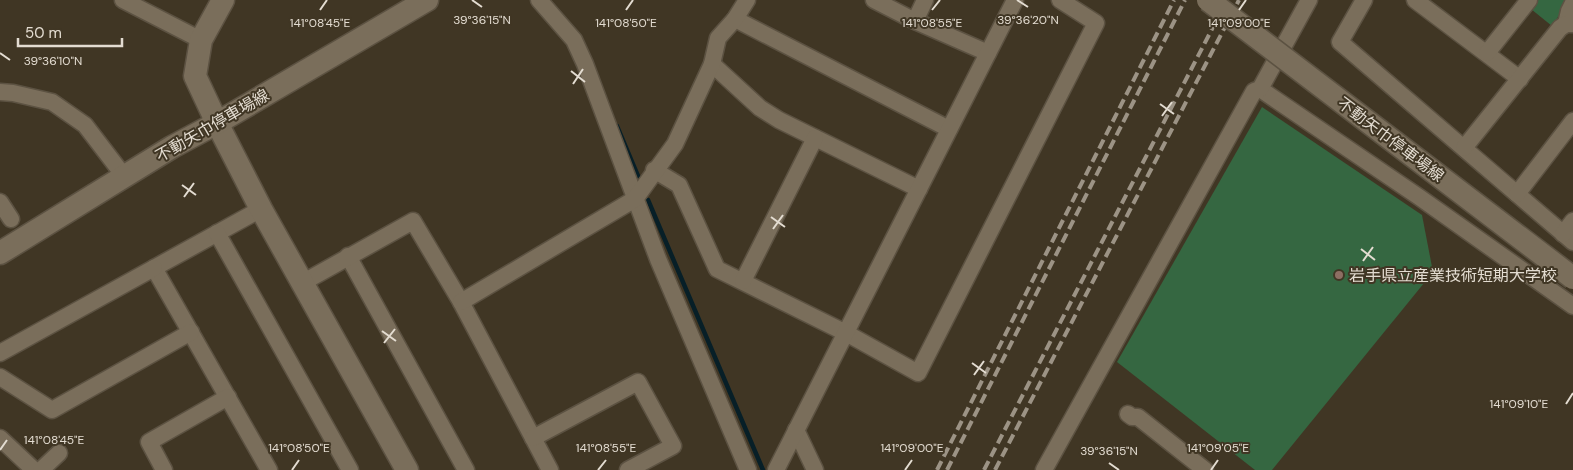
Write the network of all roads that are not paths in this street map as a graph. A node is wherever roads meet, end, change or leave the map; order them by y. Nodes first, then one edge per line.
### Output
1 (123, 0) edge
2 (223, 0) edge
3 (426, 0) edge
4 (539, 0) edge
5 (747, 0) edge
6 (874, 0) edge
7 (925, 0) edge
8 (1015, 0) edge
9 (1060, 0) edge
10 (1208, 0) edge
11 (1309, 0) edge
12 (1364, 0) edge
13 (1415, 0) edge
14 (1528, 0) edge
15 (1573, 3) edge
16 (143, 5) edge
17 (735, 19) junction
18 (915, 21) junction
19 (1569, 24) edge
20 (201, 40) junction
21 (988, 53) junction
22 (1486, 53) junction
23 (712, 64) junction
24 (1520, 79) junction
25 (1260, 89) junction
26 (0, 92) edge
27 (1573, 120) edge
28 (217, 123) junction
29 (949, 129) junction
30 (815, 138) junction
31 (1464, 148) junction
32 (124, 176) junction
33 (644, 186) junction
34 (919, 189) junction
35 (1517, 194) junction
36 (0, 202) edge
37 (261, 209) junction
38 (11, 219) dead end
39 (1570, 232) edge
40 (217, 234) junction
41 (0, 253) edge
42 (348, 256) junction
43 (154, 268) junction
44 (1573, 278) edge
45 (743, 281) junction
46 (302, 283) junction
47 (461, 302) junction
48 (1573, 306) edge
49 (191, 332) junction
50 (846, 333) junction
51 (0, 353) edge
52 (0, 377) edge
53 (228, 397) junction
54 (1128, 414) dead end
55 (796, 430) junction
56 (0, 438) edge
57 (533, 438) junction
58 (59, 453) dead end
59 (34, 470) edge
60 (41, 470) edge
61 (164, 470) edge
62 (269, 470) edge
63 (350, 470) edge
64 (407, 470) edge
65 (466, 470) edge
66 (550, 470) edge
67 (628, 470) edge
68 (748, 470) edge
69 (776, 470) edge
70 (815, 470) edge
71 (1044, 470) edge
72 (1205, 470) edge

1 - 16 street
2 - 20 main road
3 - 28 main road, 不動矢巾停車場線
4 - 33 street
5 - 17 street
6 - 18 street
7 - 18 street
8 - 21 street
9 - 50 street
10 - 44 main road, 不動矢巾停車場線, bridge
11 - 25 street
12 - 31 street
13 - 22 street
14 - 22 street
15 - 19 street
16 - 20 street
17 - 23 street
17 - 29 street
18 - 21 street
19 - 24 street
20 - 28 main road
21 - 29 street
22 - 24 street
23 - 30 street
23 - 33 street
24 - 31 street
25 - 48 street
25 - 71 street
26 - 32 street
27 - 35 street
28 - 32 main road, 不動矢巾停車場線
28 - 37 main road
29 - 34 street
30 - 34 street
30 - 45 street
31 - 35 street
32 - 41 main road, 不動矢巾停車場線
33 - 45 street
33 - 47 street
33 - 68 street
34 - 50 street
35 - 39 street
36 - 38 street
37 - 40 street
37 - 46 main road
40 - 43 street
40 - 63 street
42 - 46 street
42 - 47 street
42 - 65 street
43 - 49 street
43 - 51 street
45 - 50 street
46 - 64 main road
47 - 57 street
49 - 52 street
49 - 53 street
50 - 55 street
53 - 61 street
53 - 62 street
54 - 72 street
55 - 69 street
55 - 70 street
56 - 59 street
57 - 66 street
57 - 67 street
58 - 60 street

